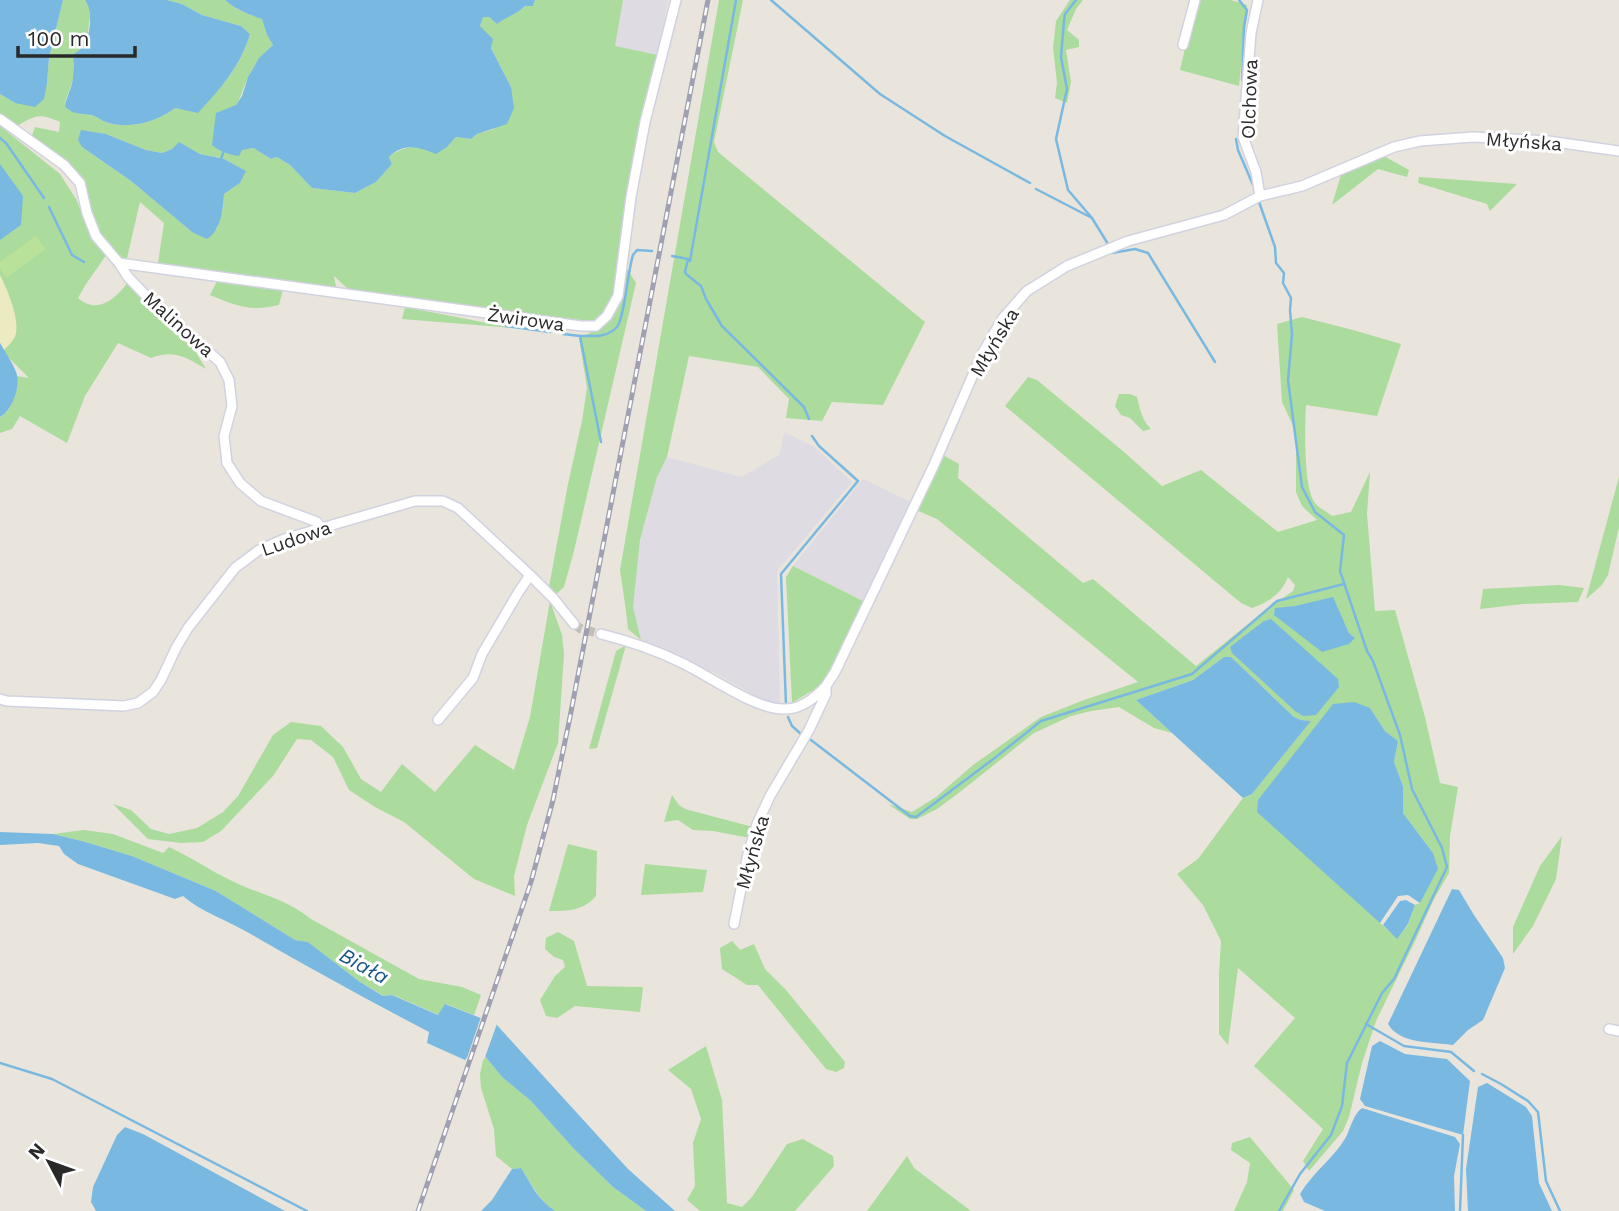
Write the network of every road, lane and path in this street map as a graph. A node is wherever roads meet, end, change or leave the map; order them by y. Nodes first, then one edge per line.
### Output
1 (676, 0) edge
2 (1195, 0) edge
3 (1258, 0) edge
4 (1183, 44) dead end
5 (0, 119) edge
6 (1619, 150) edge
7 (1260, 196) junction
8 (120, 263) junction
9 (321, 528) junction
10 (530, 575) junction
11 (574, 624) tunnel mouth
12 (601, 634) tunnel mouth
13 (826, 686) junction
14 (0, 699) edge
15 (438, 720) dead end
16 (734, 924) dead end

1 - 8 street, Żwirowa
2 - 4 street
3 - 7 street, Olchowa
5 - 8 street, Malinowa
6 - 7 street, Młyńska
7 - 13 street, Młyńska
8 - 9 street, Malinowa
9 - 10 street, Ludowa
9 - 14 street, Ludowa
10 - 11 street, Ludowa
10 - 15 street
12 - 13 street
13 - 16 street, Młyńska

